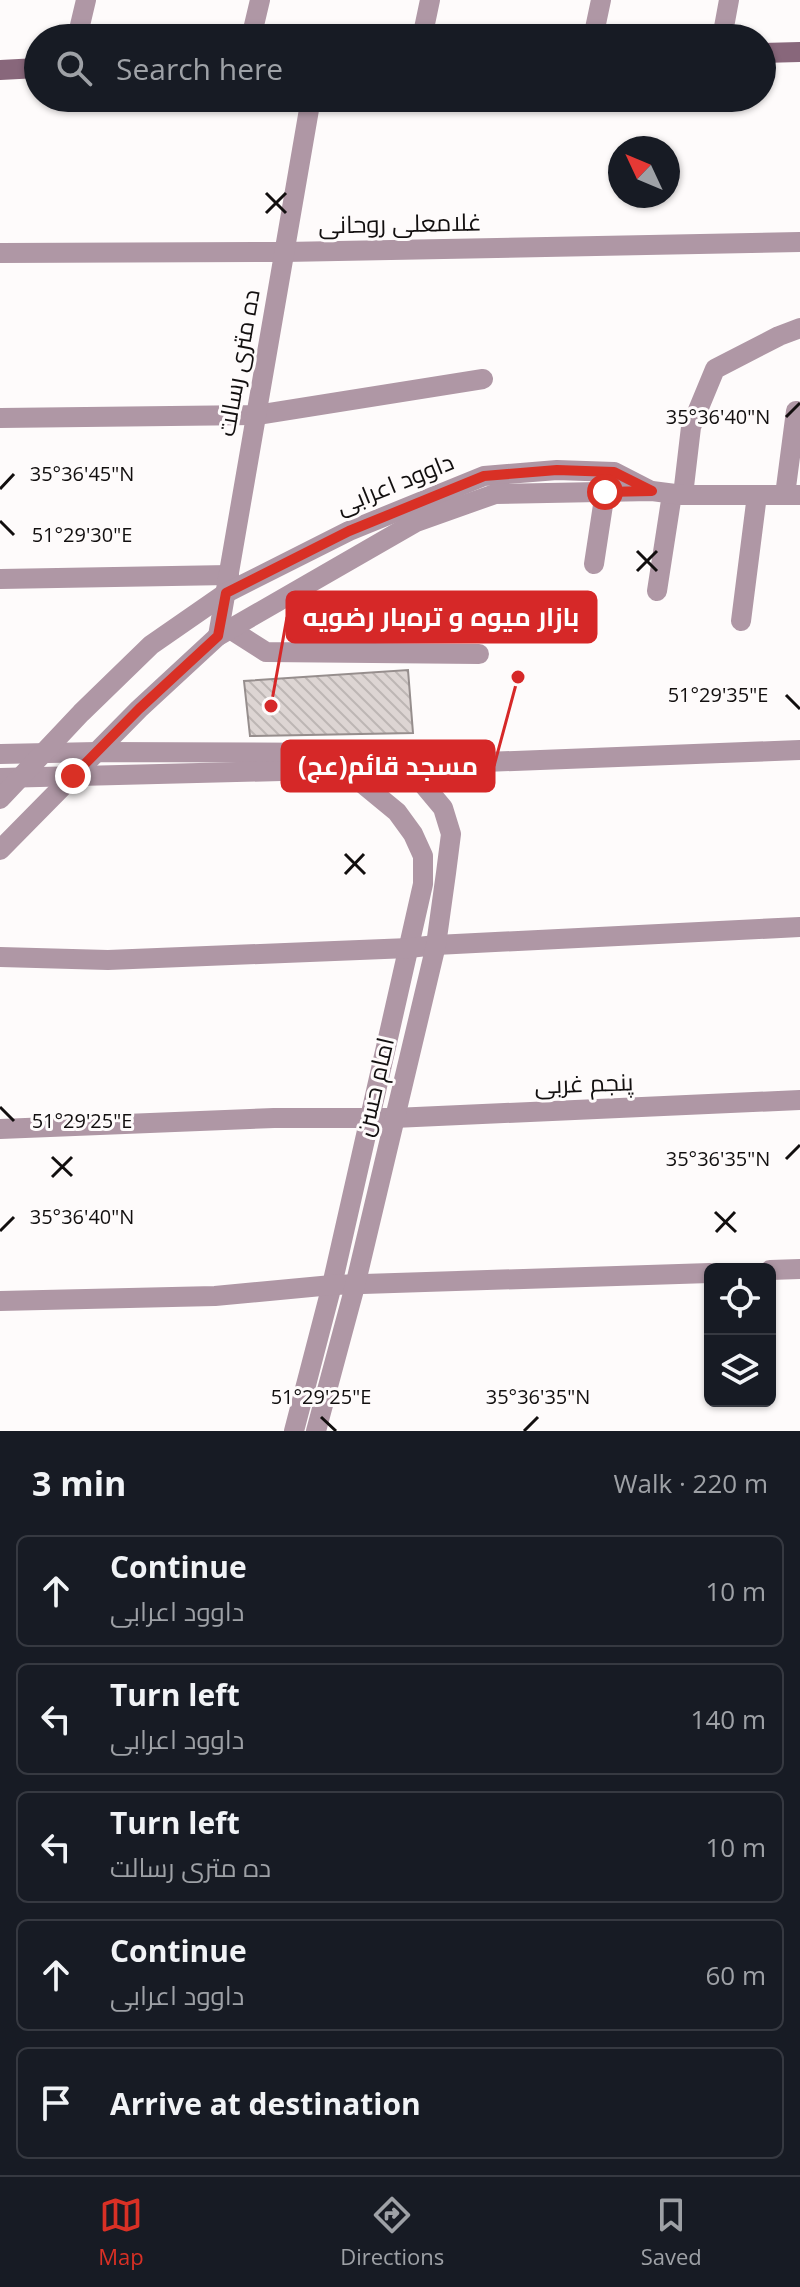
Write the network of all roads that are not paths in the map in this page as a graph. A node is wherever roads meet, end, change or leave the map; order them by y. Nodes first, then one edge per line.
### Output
1 (86, 0) edge
2 (260, 0) edge
3 (430, 0) edge
4 (601, 0) edge
5 (729, 0) edge
6 (80, 24) edge
7 (254, 24) edge
8 (425, 24) edge
9 (596, 24) edge
10 (725, 24) edge
11 (800, 52) edge
12 (776, 53) edge
13 (24, 69) edge
14 (0, 70) edge
15 (309, 112) edge
16 (800, 242) edge
17 (285, 252) junction
18 (0, 253) edge
19 (800, 328) edge
20 (483, 379) dead end
21 (796, 411) dead end
22 (257, 415) junction
23 (0, 418) edge
24 (605, 492) junction
25 (669, 493) junction
26 (757, 495) junction
27 (792, 495) edge
28 (594, 564) dead end
29 (0, 579) edge
30 (228, 584) junction
31 (657, 591) dead end
32 (741, 621) dead end
33 (224, 633) junction
34 (479, 654) dead end
35 (800, 750) edge
36 (97, 752) junction
37 (43, 753) junction
38 (0, 754) edge
39 (407, 765) junction
40 (73, 776) junction
41 (21, 777) junction
42 (0, 778) edge
43 (0, 799) edge
44 (0, 850) edge
45 (800, 927) edge
46 (436, 945) junction
47 (409, 948) junction
48 (0, 957) edge
49 (800, 1100) edge
50 (370, 1116) junction
51 (394, 1118) junction
52 (0, 1129) edge
53 (800, 1269) edge
54 (776, 1270) edge
55 (704, 1273) edge
56 (332, 1285) junction
57 (355, 1286) junction
58 (0, 1301) edge
59 (294, 1431) edge
60 (316, 1431) edge

1 - 6 street
2 - 7 street
3 - 8 street
4 - 9 street
5 - 10 street
11 - 12 main road
13 - 14 main road
15 - 17 street, ده متری رسالت
16 - 17 street, غلامعلی روحانی
17 - 18 street, غلامعلی روحانی
17 - 22 street, ده متری رسالت
19 - 25 street
20 - 22 street
21 - 27 street
22 - 23 street
22 - 30 street, ده متری رسالت
24 - 25 street, داوود اعرابی
24 - 28 street
24 - 33 street, داوود اعرابی
25 - 26 street
25 - 30 street, داوود اعرابی
25 - 31 street
26 - 27 street
26 - 32 street
29 - 30 street
30 - 33 street, ده متری رسالت
30 - 37 street, داوود اعرابی
33 - 34 street
33 - 36 street, داوود اعرابی
35 - 39 street
36 - 37 street
36 - 39 street
36 - 40 street, داوود اعرابی
37 - 38 street
37 - 41 street, داوود اعرابی
39 - 46 street, امام حسن
40 - 41 street, امام حسن
40 - 44 street, داوود اعرابی
40 - 47 street, امام حسن
41 - 42 street, امام حسن
41 - 43 street, داوود اعرابی
45 - 46 street
46 - 47 street
46 - 51 street, امام حسن
47 - 48 street
47 - 50 street, امام حسن
49 - 51 street, پنجم غربی
50 - 51 street, پنجم غربی
50 - 52 street, پنجم غربی
50 - 56 street, امام حسن
51 - 57 street, امام حسن
53 - 54 street
55 - 57 street
56 - 57 street
56 - 58 street
56 - 59 street, امام حسن
57 - 60 street, امام حسن

